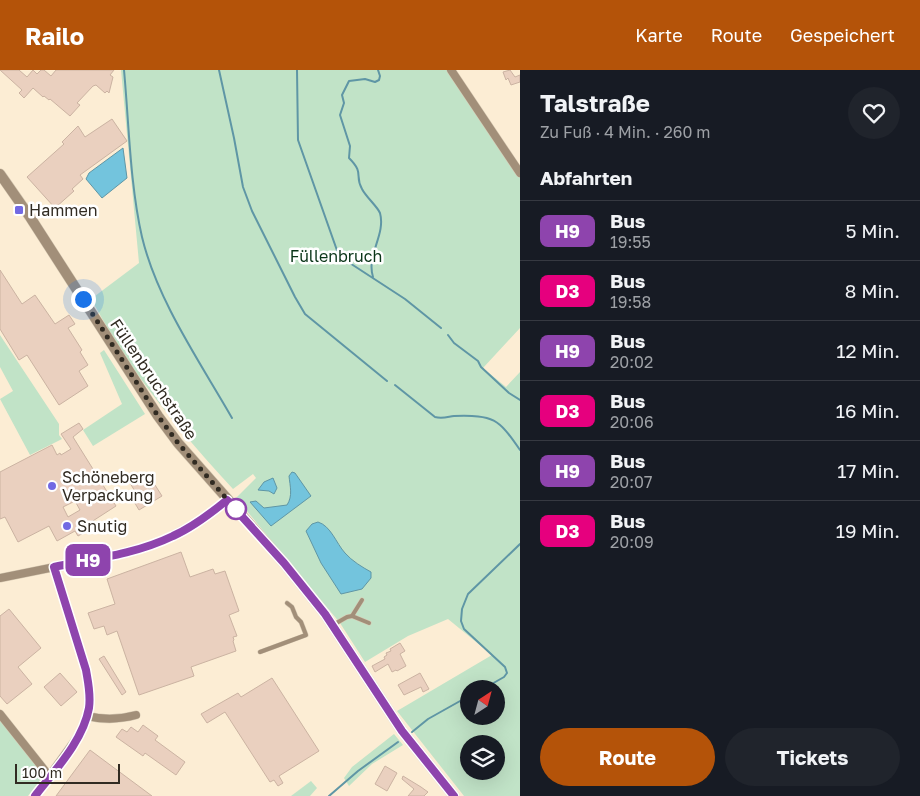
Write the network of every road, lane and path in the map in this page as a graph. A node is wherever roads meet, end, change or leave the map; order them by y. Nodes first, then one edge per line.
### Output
1 (451, 70) edge
2 (520, 173) edge
3 (2, 181) edge
4 (227, 500) junction
5 (54, 567) junction
6 (0, 578) edge
7 (362, 600) dead end
8 (287, 603) dead end
9 (352, 616) junction
10 (369, 622) dead end
11 (333, 625) junction
12 (260, 652) dead end
13 (0, 714) edge
14 (136, 715) dead end
15 (87, 716) junction
16 (50, 777) junction
17 (35, 796) edge
18 (454, 796) edge

1 - 2 street
3 - 4 street, Füllenbruchstraße
4 - 5 street
4 - 11 street, Füllenbruchstraße
5 - 6 street
5 - 15 street
7 - 9 lane
8 - 12 lane
9 - 10 lane
9 - 11 lane
11 - 18 street, Füllenbruchstraße
13 - 16 street
14 - 15 street
15 - 16 street
16 - 17 street

